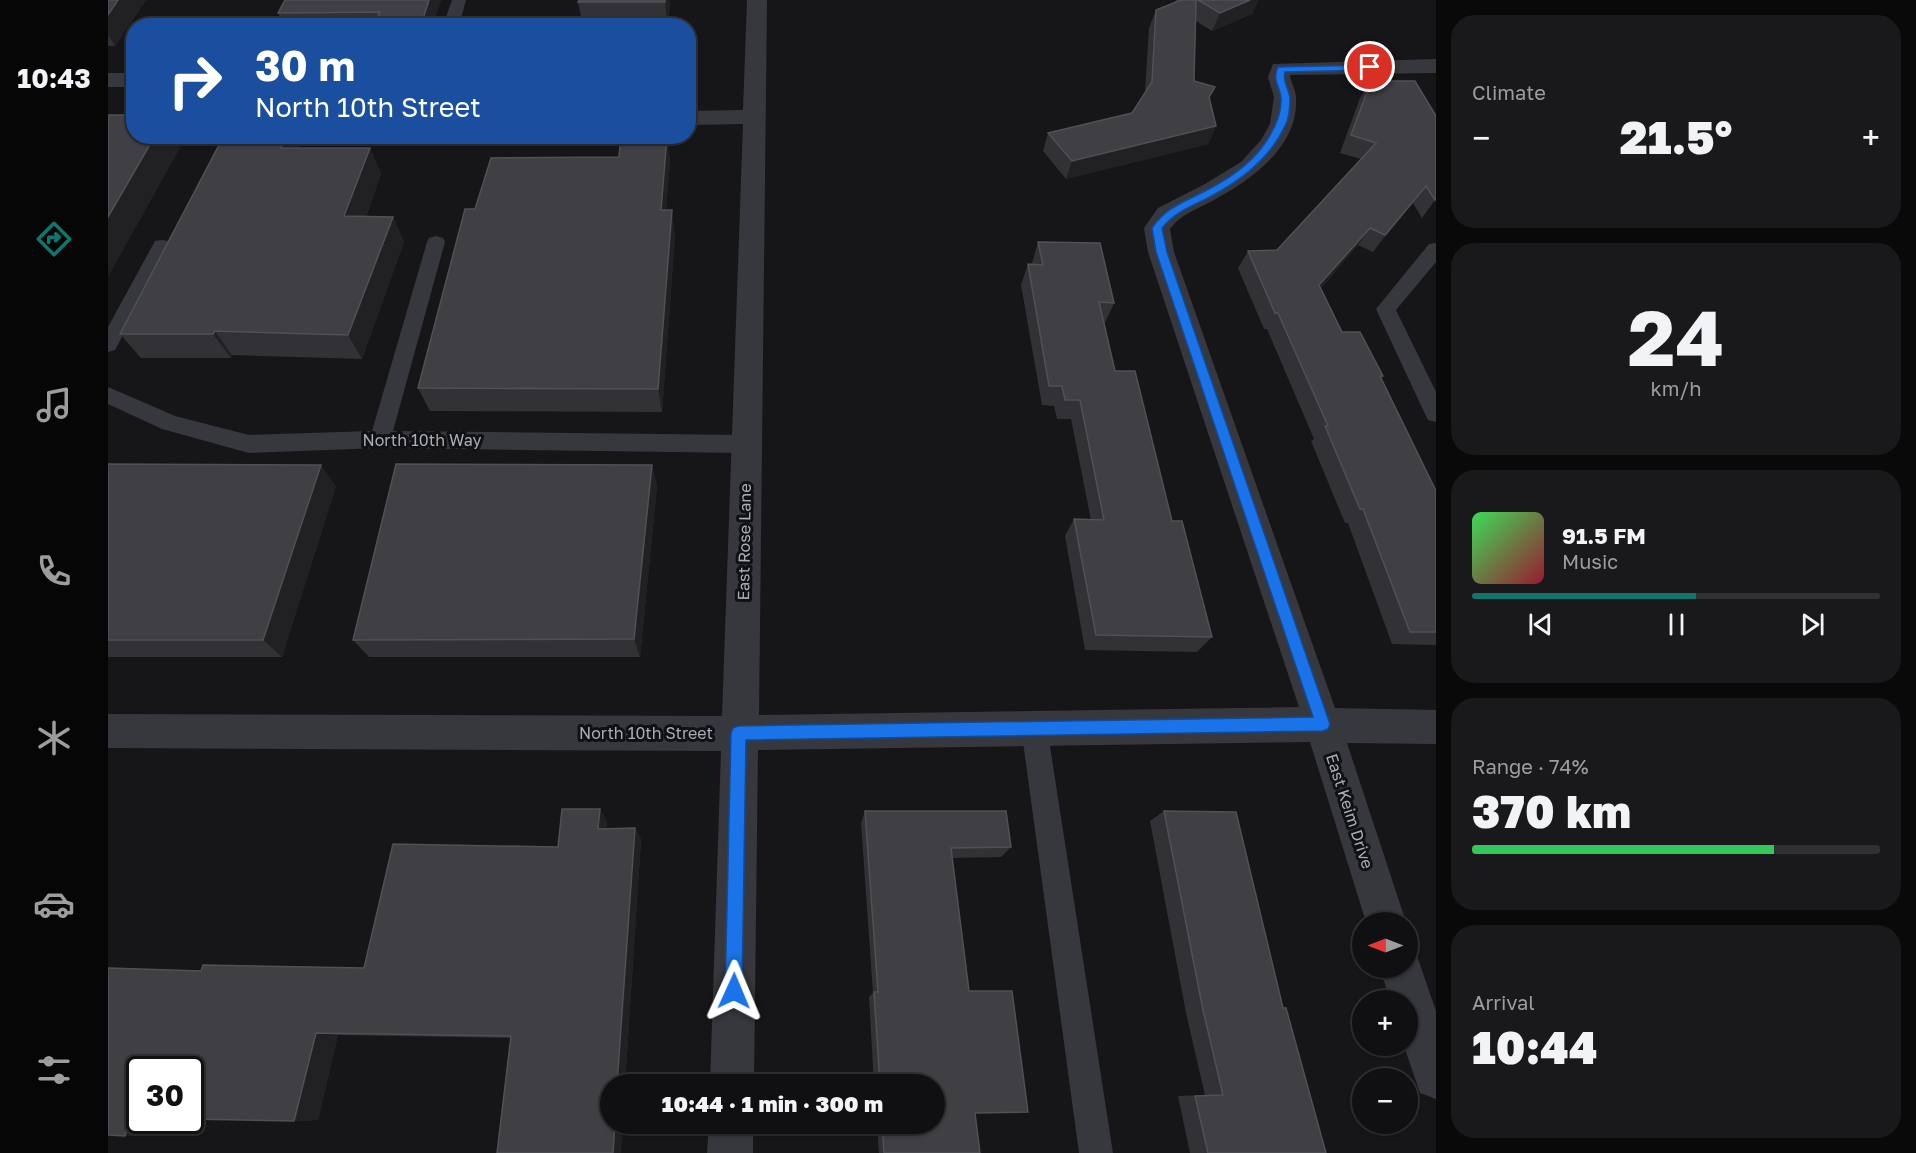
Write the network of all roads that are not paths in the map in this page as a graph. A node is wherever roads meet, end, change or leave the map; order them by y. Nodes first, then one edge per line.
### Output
1 (459, 0) edge
2 (757, 0) edge
3 (453, 18) edge
4 (1436, 66) edge
5 (108, 80) edge
6 (126, 80) edge
7 (755, 117) junction
8 (696, 118) edge
9 (436, 242) dead end
10 (162, 246) dead end
11 (1436, 249) edge
12 (108, 345) edge
13 (108, 395) edge
14 (1436, 414) edge
15 (380, 439) junction
16 (746, 444) junction
17 (1323, 724) junction
18 (1034, 727) junction
19 (1436, 727) edge
20 (108, 731) edge
21 (738, 733) junction
22 (1383, 912) edge
23 (1404, 978) edge
24 (732, 1074) edge
25 (1436, 1077) edge
26 (731, 1134) edge
27 (730, 1153) edge
28 (1096, 1153) edge

1 - 3 lane
2 - 7 street, East Rose Lane
4 - 17 street, East Keim Drive
5 - 6 street
7 - 8 street
7 - 16 street, East Rose Lane
9 - 15 lane
10 - 12 lane
11 - 14 lane
13 - 15 lane, North 10th Way
15 - 16 lane, North 10th Way
16 - 21 street, East Rose Lane
17 - 18 street, North 10th Street
17 - 19 street, North 10th Street
17 - 22 street, East Keim Drive
18 - 21 street, North 10th Street
18 - 28 lane
20 - 21 street, North 10th Street
21 - 24 street, East Rose Lane
23 - 25 street
26 - 27 street

